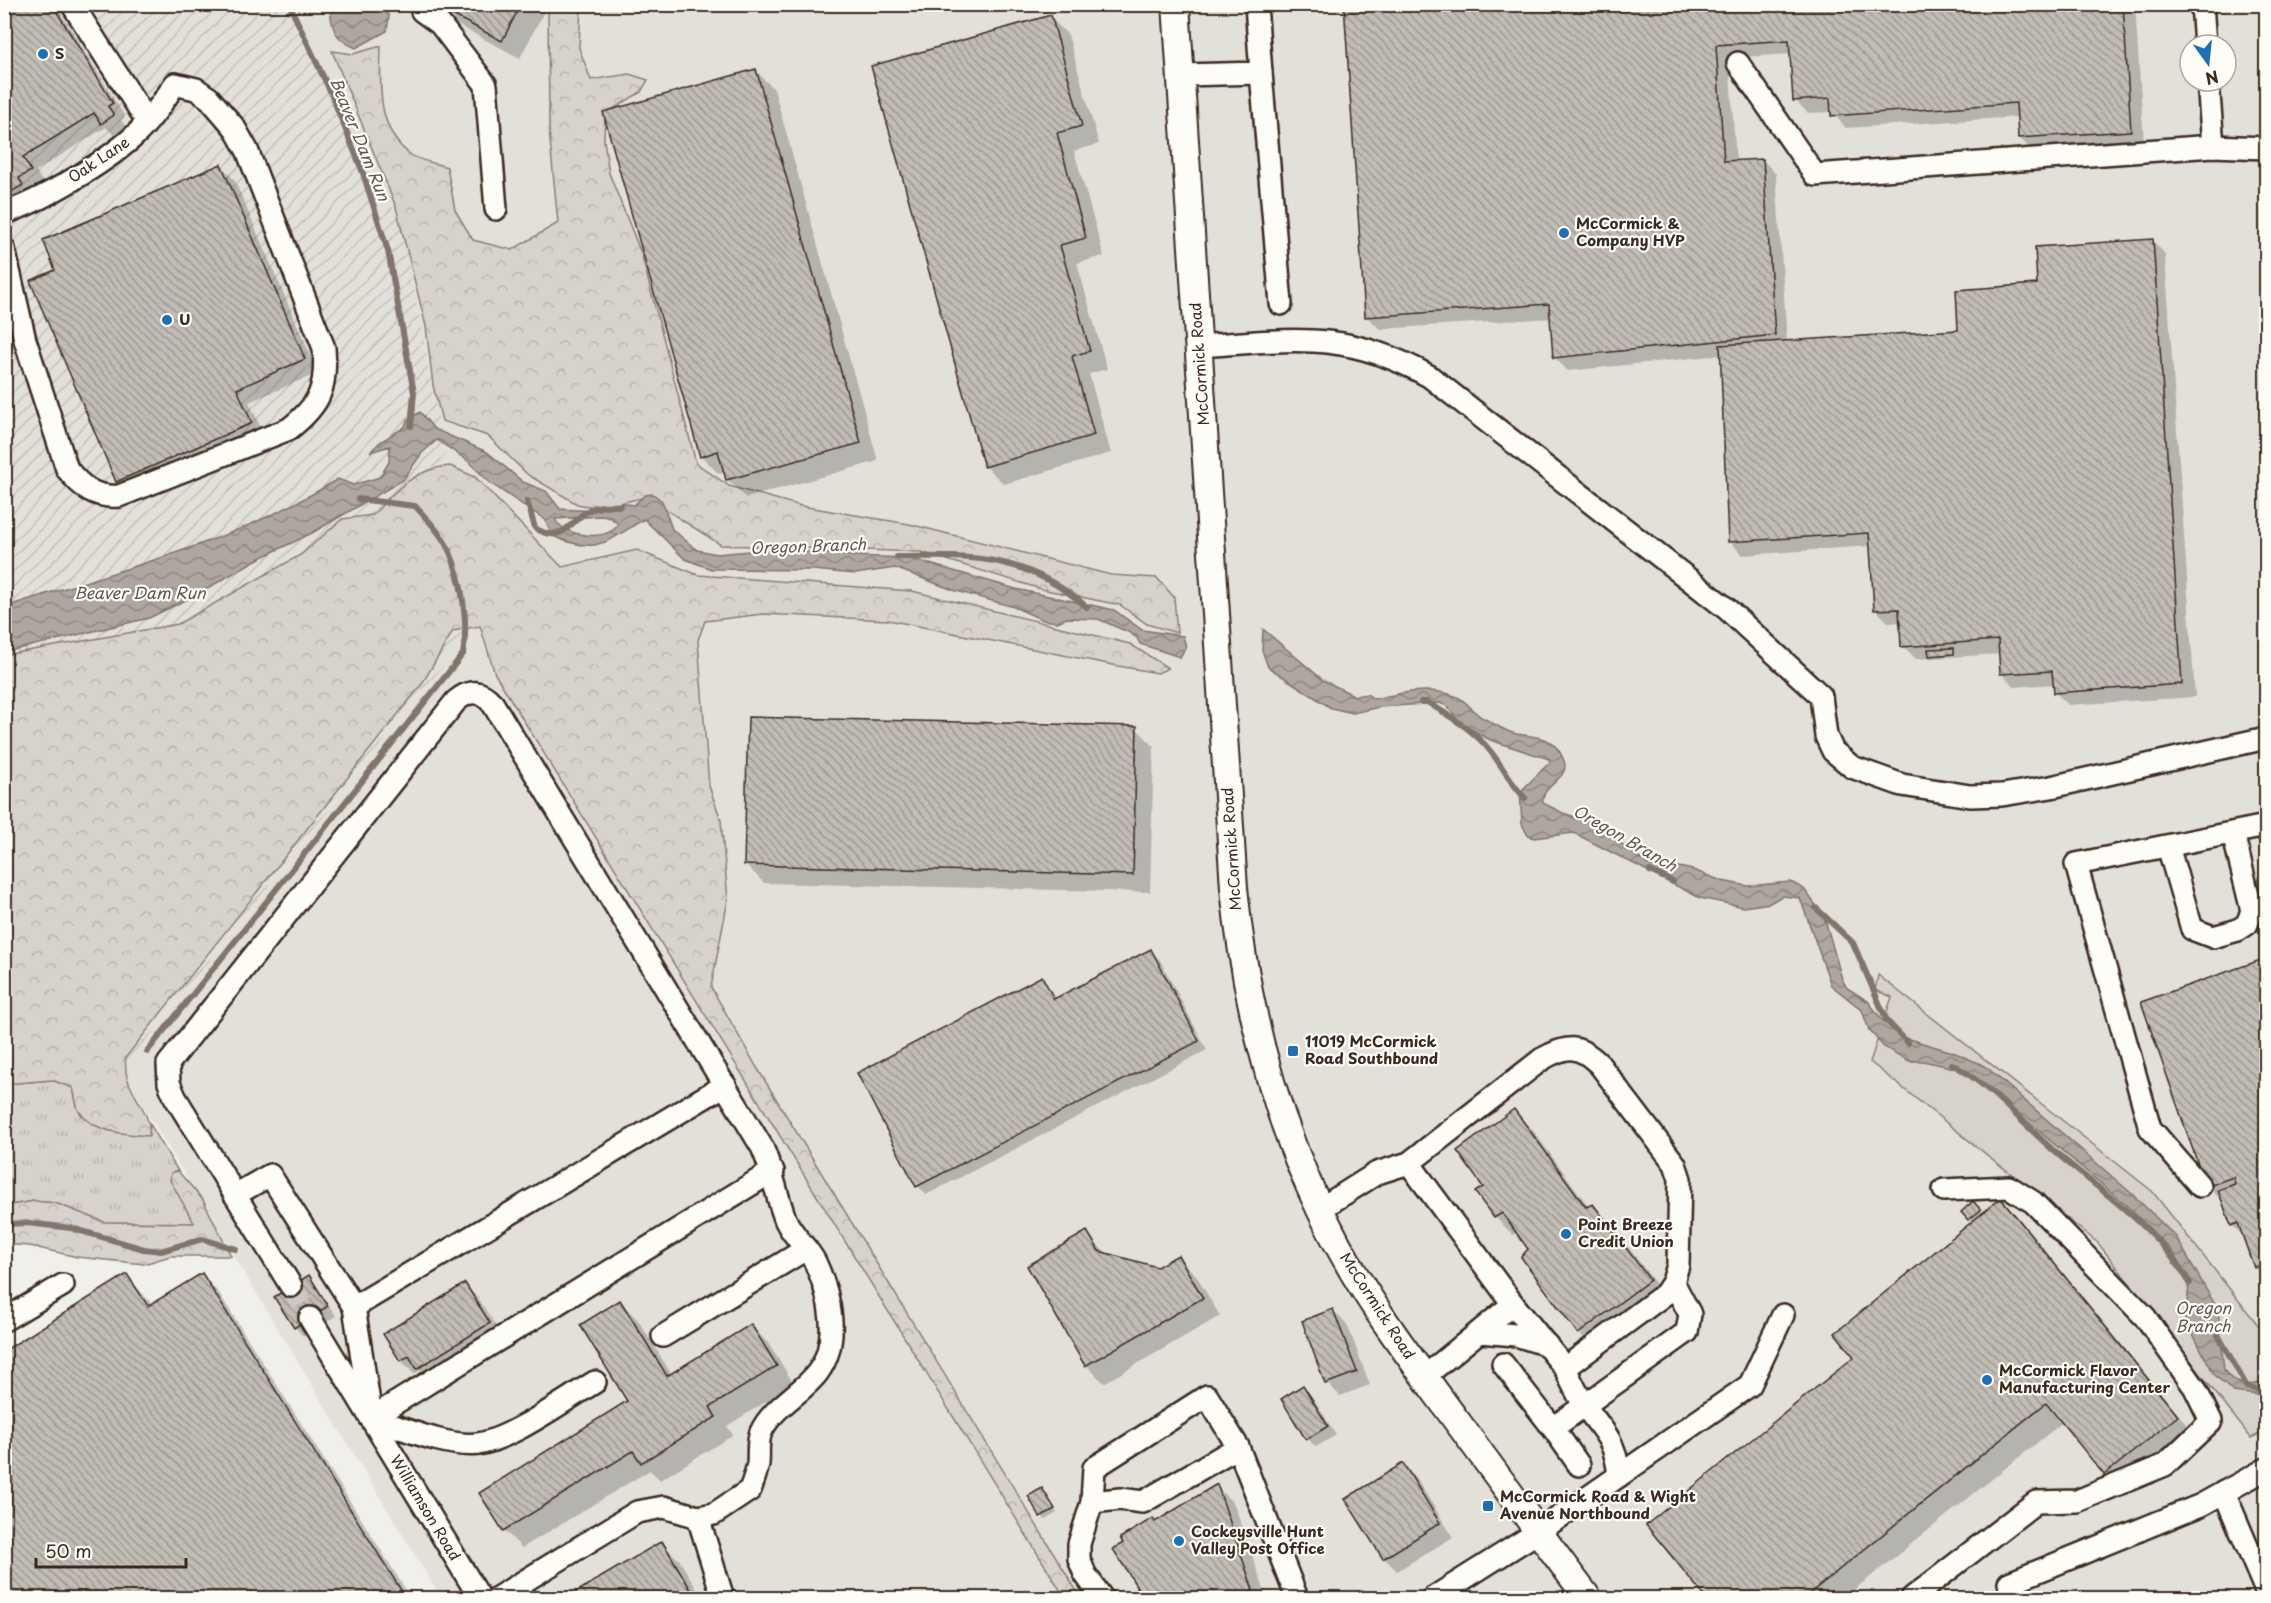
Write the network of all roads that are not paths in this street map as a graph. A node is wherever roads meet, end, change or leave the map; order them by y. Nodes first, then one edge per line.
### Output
1 (72, 4) edge
2 (422, 4) edge
3 (1176, 4) edge
4 (1256, 4) edge
5 (2202, 4) edge
6 (2204, 33) edge
7 (1738, 63) dead end
8 (1261, 73) junction
9 (1182, 75) junction
10 (2209, 93) edge
11 (147, 121) junction
12 (2213, 146) junction
13 (2266, 148) edge
14 (496, 209) dead end
15 (4, 213) edge
16 (4, 249) edge
17 (1281, 304) dead end
18 (12, 314) edge
19 (1199, 346) junction
20 (2266, 738) edge
21 (2266, 826) edge
22 (2233, 834) junction
23 (2168, 846) junction
24 (724, 1085) junction
25 (1409, 1163) junction
26 (773, 1171) junction
27 (2200, 1186) dead end
28 (1944, 1190) dead end
29 (235, 1195) junction
30 (1320, 1209) junction
31 (806, 1249) junction
32 (1673, 1282) junction
33 (63, 1285) dead end
34 (291, 1286) tunnel mouth
35 (1513, 1304) junction
36 (354, 1306) junction
37 (6, 1315) edge
38 (1783, 1315) dead end
39 (310, 1318) tunnel mouth
40 (1480, 1332) junction
41 (663, 1336) dead end
42 (1549, 1346) junction
43 (1503, 1364) dead end
44 (1565, 1368) junction
45 (1424, 1377) junction
46 (595, 1383) dead end
47 (1584, 1404) junction
48 (371, 1418) junction
49 (1553, 1428) junction
50 (1238, 1447) junction
51 (1579, 1465) dead end
52 (2266, 1469) edge
53 (1619, 1476) junction
54 (2224, 1492) junction
55 (1092, 1503) junction
56 (698, 1517) junction
57 (1538, 1532) junction
58 (2266, 1591) edge
59 (480, 1599) edge
60 (497, 1599) edge
61 (723, 1599) edge
62 (1102, 1599) edge
63 (1297, 1599) edge
64 (1433, 1599) edge
65 (1588, 1599) edge
66 (1912, 1599) edge
67 (2020, 1599) edge

1 - 11 street
2 - 14 street
3 - 9 main road, McCormick Road
4 - 8 street
5 - 6 street
7 - 12 street
8 - 9 street
8 - 17 street
9 - 19 main road, McCormick Road
10 - 12 street
11 - 15 street, Oak Lane
11 - 18 street, Oak Lane
12 - 13 street
16 - 18 street
19 - 20 street
19 - 30 main road, McCormick Road
21 - 22 street
22 - 23 street
22 - 23 street
23 - 27 street
24 - 26 street
24 - 29 street
24 - 36 street
25 - 30 street
25 - 32 street
25 - 35 street
26 - 31 street
26 - 48 street
28 - 66 street
29 - 34 street
29 - 36 street
30 - 45 main road, McCormick Road
31 - 41 street
31 - 56 street
32 - 44 street
32 - 47 street
33 - 37 street
35 - 40 street
35 - 42 street
36 - 48 street
38 - 53 street
39 - 48 street, Williamson Road
40 - 42 street
40 - 45 street
42 - 44 street
43 - 49 street
44 - 47 street
45 - 57 main road, McCormick Road
46 - 48 street
47 - 49 street
47 - 53 street
48 - 59 street, Williamson Road
49 - 51 street
50 - 55 street
50 - 55 street
50 - 63 street
52 - 54 street
53 - 57 street
54 - 58 street
54 - 67 street
55 - 62 street
56 - 60 street
56 - 61 street
57 - 64 street
57 - 65 main road, McCormick Road

